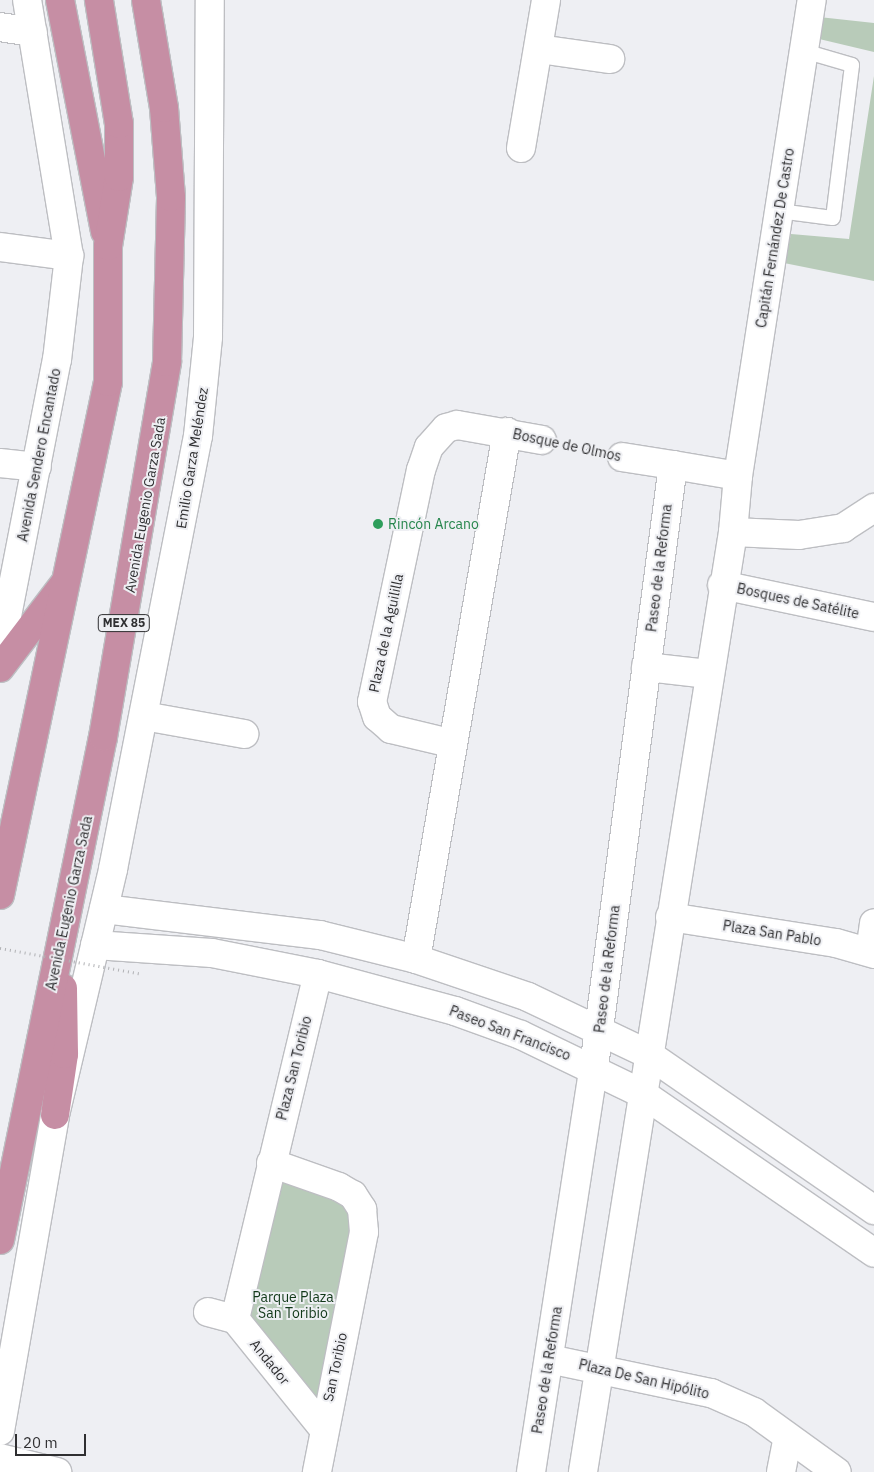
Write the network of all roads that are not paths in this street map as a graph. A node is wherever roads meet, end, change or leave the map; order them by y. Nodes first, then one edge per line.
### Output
1 (26, 0) edge
2 (60, 0) edge
3 (99, 0) edge
4 (146, 0) edge
5 (210, 0) edge
6 (546, 0) edge
7 (812, 0) edge
8 (0, 27) edge
9 (34, 32) junction
10 (539, 49) junction
11 (804, 51) junction
12 (610, 59) dead end
13 (522, 148) dead end
14 (779, 211) junction
15 (108, 246) junction
16 (0, 247) edge
17 (69, 256) junction
18 (507, 432) junction
19 (542, 440) road end
20 (622, 457) road end
21 (0, 463) edge
22 (673, 465) junction
23 (36, 467) junction
24 (421, 470) joint
25 (738, 476) junction
26 (874, 508) edge
27 (733, 532) junction
28 (69, 577) junction
29 (722, 585) junction
30 (874, 617) edge
31 (0, 652) edge
32 (646, 667) junction
33 (0, 668) edge
34 (708, 674) junction
35 (144, 716) junction
36 (244, 734) dead end
37 (450, 742) junction
38 (0, 895) edge
39 (104, 909) junction
40 (670, 916) junction
41 (874, 923) edge
42 (61, 939) junction
43 (95, 945) junction
44 (872, 953) edge
45 (416, 959) junction
46 (318, 974) junction
47 (599, 1028) junction
48 (648, 1054) junction
49 (594, 1067) junction
50 (643, 1094) junction
51 (55, 1115) junction
52 (271, 1163) junction
53 (874, 1210) edge
54 (0, 1240) edge
55 (874, 1253) edge
56 (208, 1312) dead end
57 (235, 1319) junction
58 (549, 1359) junction
59 (600, 1367) junction
60 (323, 1428) junction
61 (0, 1431) edge
62 (787, 1440) junction
63 (0, 1458) edge
64 (57, 1472) edge
65 (317, 1472) edge
66 (531, 1472) edge
67 (583, 1472) edge
68 (782, 1472) edge
69 (837, 1472) edge

1 - 9 street, Avenida Sendero Encantado
2 - 15 highway
3 - 15 highway
4 - 42 highway, Avenida Eugenio Garza Sada / MEX 85
5 - 35 street, Emilio Garza Meléndez
6 - 10 street
7 - 11 street, Capitán Fernández De Castro
8 - 9 street
9 - 17 street, Avenida Sendero Encantado
10 - 12 street
10 - 13 street
11 - 14 street, Capitán Fernández De Castro
11 - 14 lane
14 - 25 street, Capitán Fernández De Castro
15 - 28 highway
16 - 17 street
17 - 23 street, Avenida Sendero Encantado
18 - 19 street, Bosque de Olmos
18 - 24 street, Bosque de Olmos
18 - 37 street
20 - 22 street, Bosque de Olmos
21 - 23 street
22 - 25 street, Bosque de Olmos
22 - 32 street, Paseo de la Reforma
23 - 31 street, Avenida Sendero Encantado
24 - 37 street, Plaza de la Aguililla
25 - 27 street
26 - 27 street
27 - 29 street
28 - 33 highway
28 - 38 highway
29 - 30 street, Bosques de Satélite
29 - 34 street
32 - 34 street
32 - 47 street, Paseo de la Reforma
34 - 40 street
35 - 36 street
35 - 39 street, Emilio Garza Meléndez
37 - 45 street
39 - 43 street
39 - 45 street
40 - 44 street, Plaza San Pablo
40 - 48 street
41 - 44 street
42 - 51 highway
42 - 54 highway, Avenida Eugenio Garza Sada / MEX 85
43 - 46 street, Paseo San Francisco
43 - 51 street
45 - 47 street
46 - 49 street, Paseo San Francisco
46 - 52 street, Plaza San Toribio
47 - 48 street
47 - 49 street, Paseo de la Reforma
48 - 50 street
48 - 53 street
49 - 50 street, Paseo San Francisco
49 - 58 street, Paseo de la Reforma
50 - 55 street, Paseo San Francisco
50 - 59 street
51 - 61 street
52 - 57 street, Plaza San Toribio
52 - 60 street, San Toribio
56 - 57 street
57 - 60 street, Andador
58 - 59 street, Plaza De San Hipólito
58 - 66 street, Paseo de la Reforma
59 - 62 street, Plaza De San Hipólito
59 - 67 street
60 - 65 street, San Toribio
62 - 68 street
62 - 69 street, Plaza De San Hipólito
63 - 64 street

